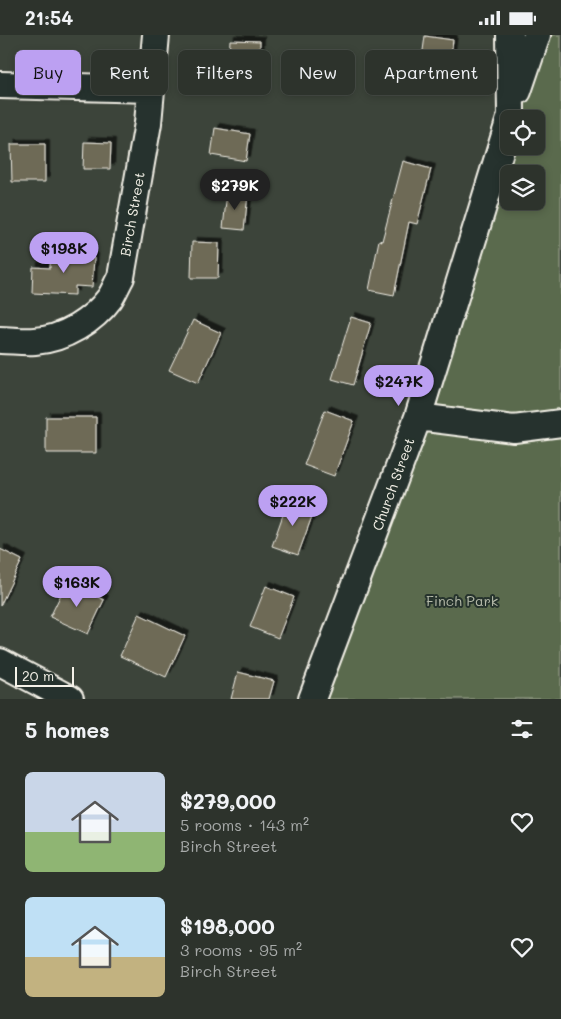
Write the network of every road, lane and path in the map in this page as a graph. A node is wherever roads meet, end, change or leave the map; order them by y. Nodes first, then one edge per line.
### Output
1 (156, 35) edge
2 (510, 35) edge
3 (537, 35) edge
4 (155, 50) edge
5 (0, 85) edge
6 (91, 87) edge
7 (150, 95) edge
8 (510, 110) edge
9 (513, 110) edge
10 (500, 150) edge
11 (0, 340) edge
12 (418, 417) junction
13 (561, 423) edge
14 (0, 662) edge
15 (70, 699) edge
16 (312, 699) edge

1 - 4 street, Birch Street
2 - 8 street, Church Street
3 - 9 street
5 - 6 street
7 - 11 street, Birch Street
10 - 12 street, Church Street
12 - 13 street
12 - 16 street, Church Street
14 - 15 street

